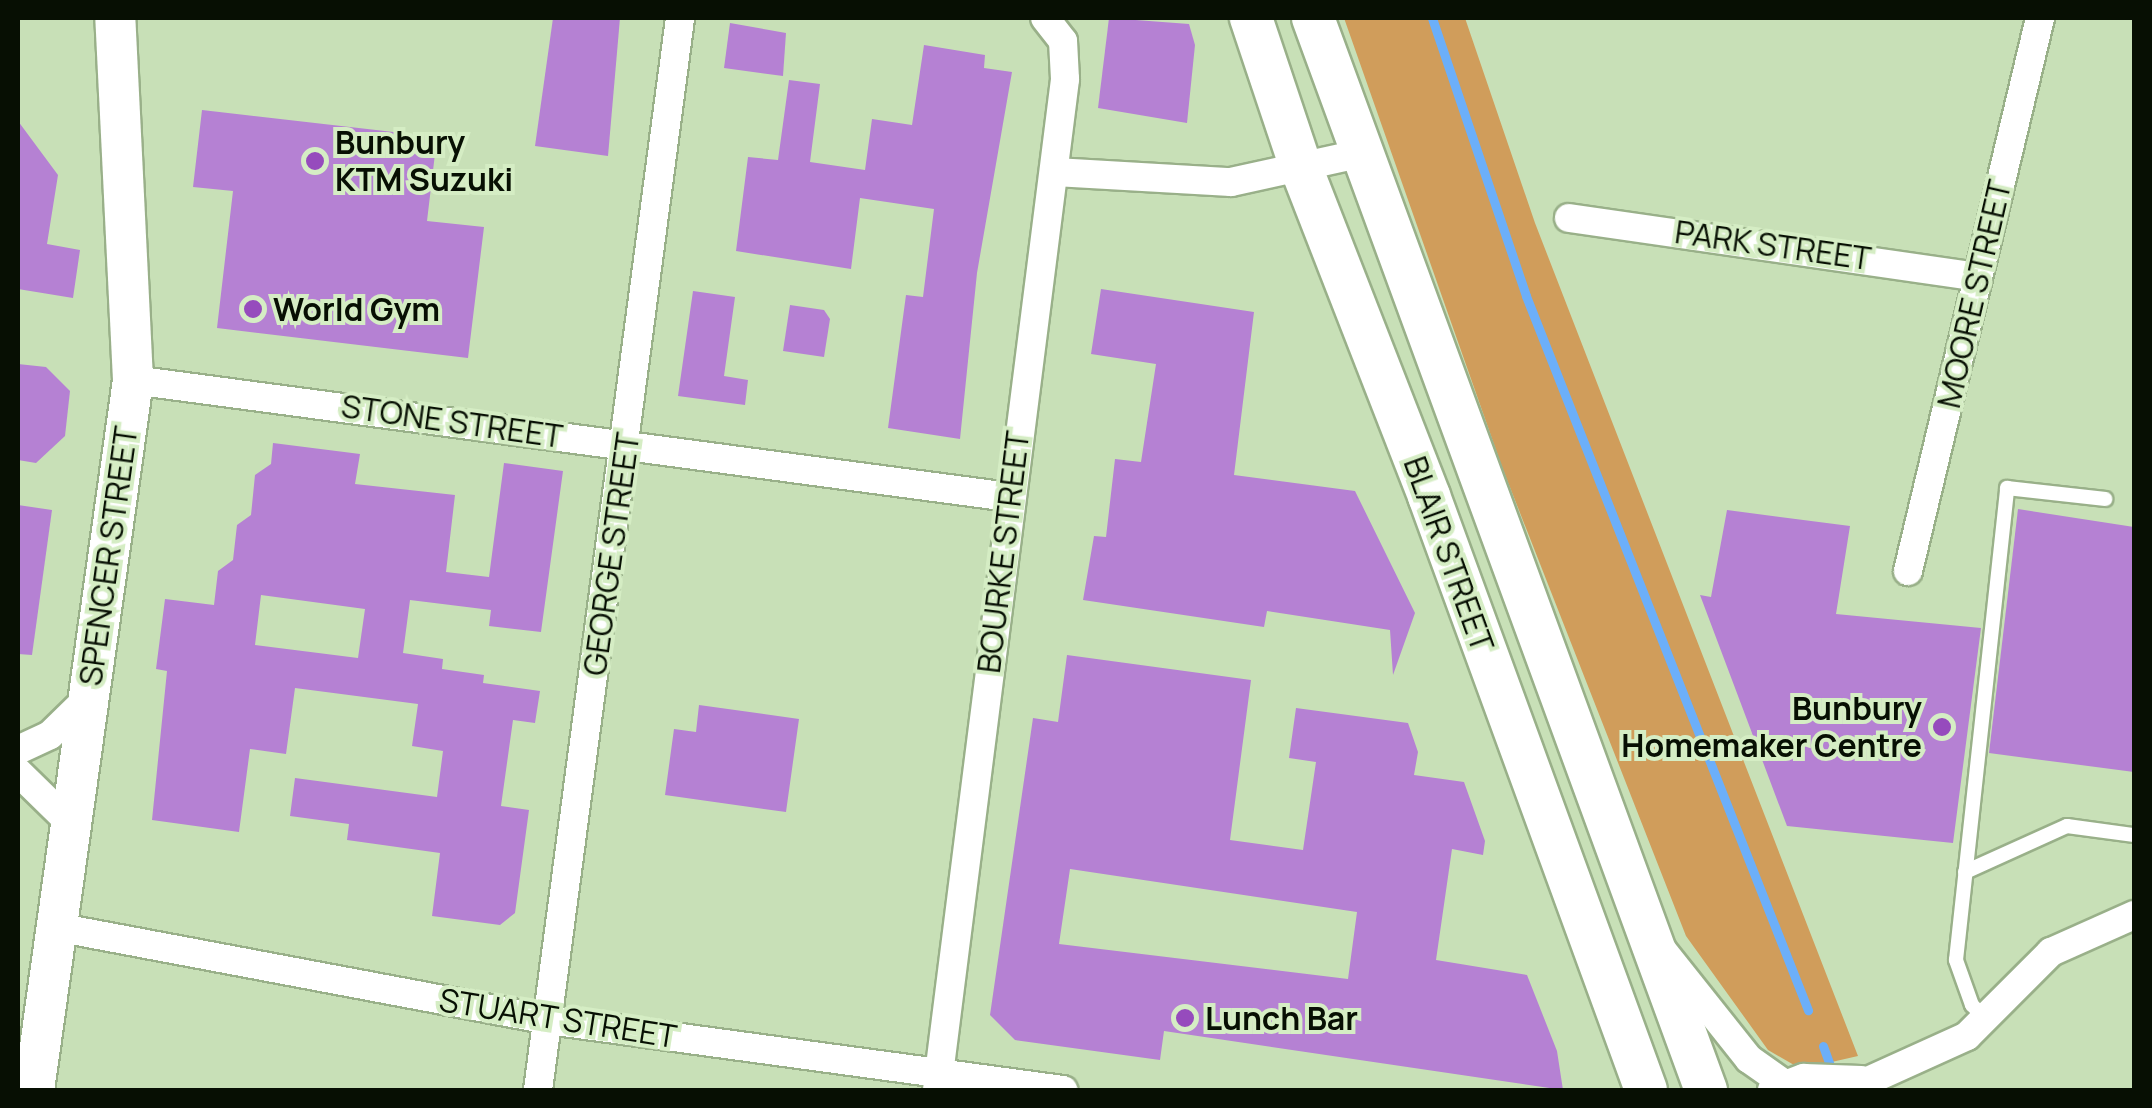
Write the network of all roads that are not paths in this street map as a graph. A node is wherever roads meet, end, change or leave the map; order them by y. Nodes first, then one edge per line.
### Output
1 (115, 18) edge
2 (680, 18) edge
3 (1047, 18) edge
4 (1251, 18) edge
5 (1314, 18) edge
6 (2040, 18) edge
7 (1358, 154) junction
8 (1302, 170) junction
9 (1055, 172) junction
10 (1569, 218) dead end
11 (1977, 276) junction
12 (132, 380) junction
13 (626, 444) junction
14 (1009, 498) junction
15 (2104, 499) dead end
16 (1908, 571) dead end
17 (89, 697) junction
18 (18, 750) edge
19 (18, 772) edge
20 (70, 823) junction
21 (2134, 835) edge
22 (1966, 872) junction
23 (2134, 916) edge
24 (56, 927) junction
25 (1651, 940) junction
26 (549, 1020) junction
27 (1986, 1020) junction
28 (939, 1082) edge
29 (1856, 1087) edge
30 (1779, 1088) edge
31 (34, 1090) edge
32 (538, 1090) edge
33 (1063, 1090) edge
34 (1646, 1090) edge
35 (1706, 1090) edge

1 - 12 main road, SPENCER STREET
2 - 13 street, GEORGE STREET
3 - 9 street, BOURKE STREET
4 - 8 main road, BLAIR STREET
5 - 7 main road, BLAIR STREET
6 - 11 street, MOORE STREET
7 - 8 street
7 - 25 main road, BLAIR STREET
8 - 9 street
8 - 34 main road, BLAIR STREET
9 - 14 street, BOURKE STREET
10 - 11 street, PARK STREET
11 - 16 street, MOORE STREET
12 - 13 street, STONE STREET
12 - 17 main road, SPENCER STREET
13 - 14 street, STONE STREET
13 - 26 street, GEORGE STREET
14 - 28 street, BOURKE STREET
15 - 22 lane
17 - 18 street
17 - 20 main road, SPENCER STREET
19 - 20 street
20 - 24 main road, SPENCER STREET
21 - 22 lane
22 - 27 lane
23 - 27 street
24 - 26 street, STUART STREET
24 - 31 main road, SPENCER STREET
25 - 30 street
25 - 35 main road, BLAIR STREET
26 - 28 street, STUART STREET
26 - 32 street, GEORGE STREET
27 - 29 street
28 - 33 street, STUART STREET
29 - 30 street

